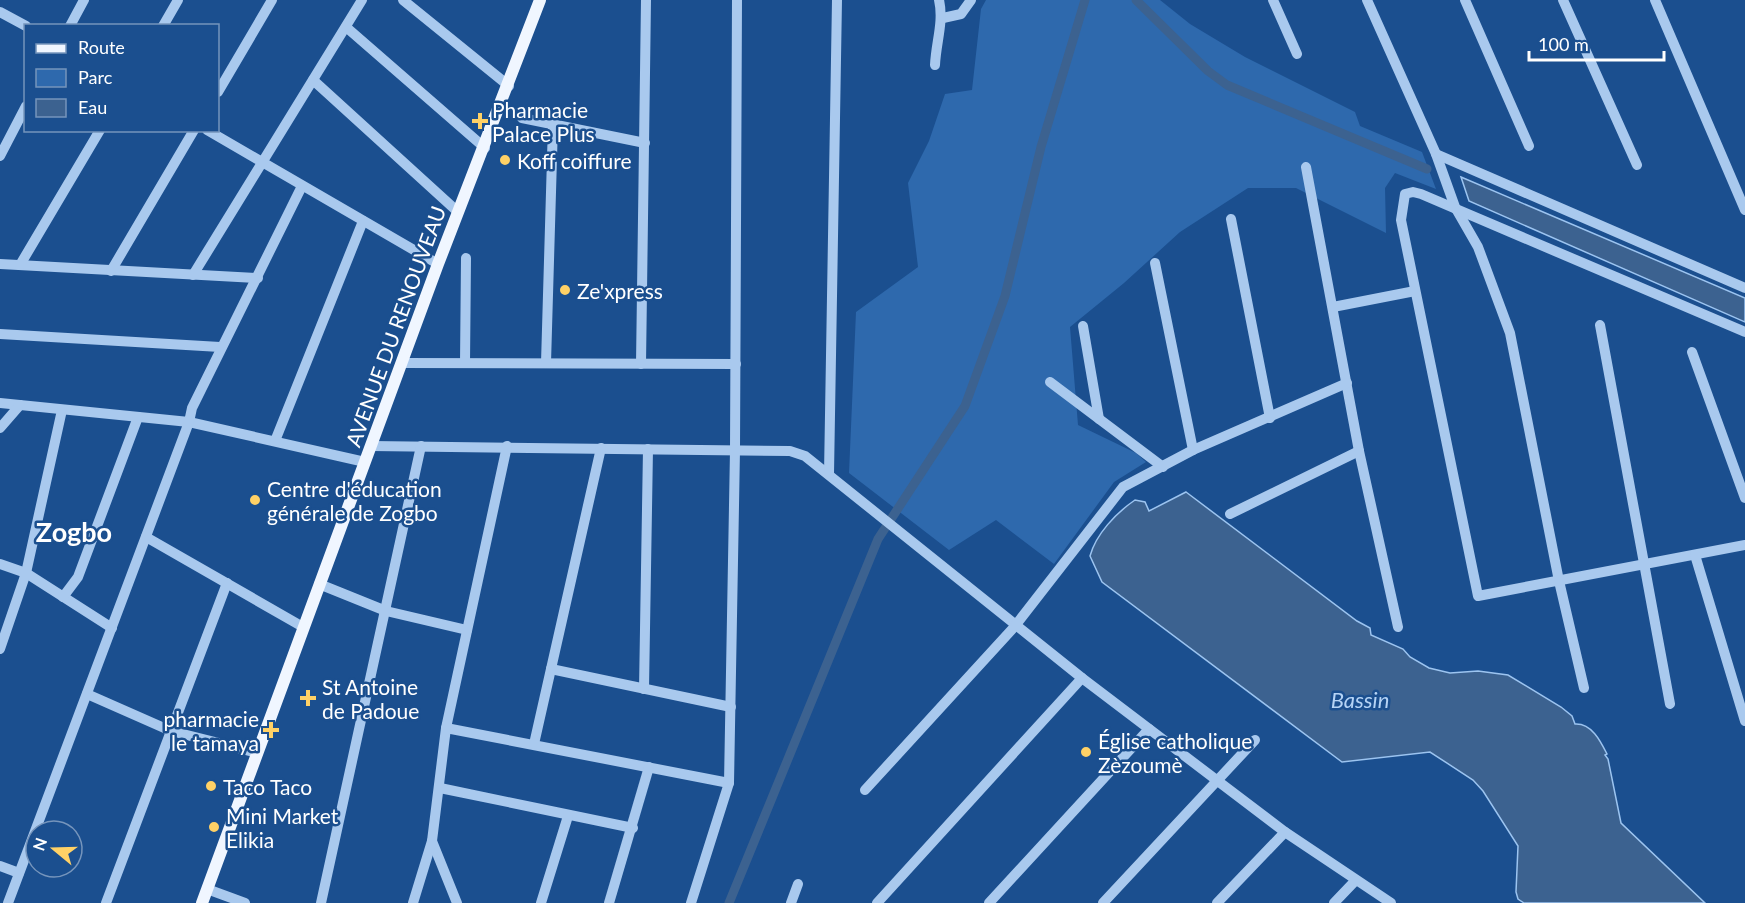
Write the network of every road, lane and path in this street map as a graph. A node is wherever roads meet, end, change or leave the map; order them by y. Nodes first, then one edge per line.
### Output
1 (84, 0) edge
2 (178, 0) edge
3 (272, 0) edge
4 (362, 0) edge
5 (403, 0) edge
6 (540, 0) edge
7 (646, 0) edge
8 (737, 0) edge
9 (837, 0) edge
10 (939, 0) edge
11 (971, 0) edge
12 (1273, 0) edge
13 (1366, 0) edge
14 (1465, 0) edge
15 (1563, 0) edge
16 (1655, 0) edge
17 (0, 12) edge
18 (943, 18) junction
19 (70, 24) edge
20 (164, 24) edge
21 (24, 25) edge
22 (346, 27) junction
23 (1297, 54) dead end
24 (935, 65) dead end
25 (313, 80) junction
26 (508, 86) junction
27 (219, 90) edge
28 (24, 110) edge
29 (522, 118) dead end
30 (553, 124) junction
31 (99, 132) edge
32 (193, 132) edge
33 (210, 132) edge
34 (645, 143) junction
35 (1529, 146) dead end
36 (485, 148) junction
37 (1436, 154) junction
38 (0, 156) edge
39 (261, 162) junction
40 (1636, 165) dead end
41 (1306, 167) dead end
42 (302, 186) junction
43 (1455, 207) junction
44 (1745, 210) edge
45 (458, 212) junction
46 (1232, 219) dead end
47 (363, 221) junction
48 (466, 258) dead end
49 (1155, 263) dead end
50 (0, 264) edge
51 (438, 264) junction
52 (20, 265) junction
53 (111, 270) junction
54 (192, 275) junction
55 (258, 278) junction
56 (1745, 288) edge
57 (1414, 291) junction
58 (1333, 307) junction
59 (1600, 325) dead end
60 (1083, 326) dead end
61 (1745, 332) edge
62 (0, 334) edge
63 (220, 347) junction
64 (1692, 352) dead end
65 (403, 363) junction
66 (465, 363) junction
67 (546, 363) junction
68 (641, 364) junction
69 (736, 364) junction
70 (1050, 382) dead end
71 (1347, 383) junction
72 (0, 403) edge
73 (20, 405) junction
74 (62, 410) junction
75 (138, 417) junction
76 (1270, 418) junction
77 (1100, 419) junction
78 (189, 422) junction
79 (0, 428) edge
80 (275, 441) junction
81 (371, 446) junction
82 (421, 446) junction
83 (507, 446) junction
84 (601, 448) junction
85 (648, 449) junction
86 (735, 450) junction
87 (1193, 450) junction
88 (1359, 451) junction
89 (365, 462) junction
90 (1163, 467) junction
91 (829, 474) junction
92 (1745, 498) edge
93 (1230, 514) dead end
94 (146, 537) junction
95 (1745, 545) edge
96 (1695, 555) junction
97 (0, 564) edge
98 (1642, 566) junction
99 (26, 573) junction
100 (1559, 581) junction
101 (226, 583) junction
102 (319, 584) junction
103 (63, 597) junction
104 (386, 611) junction
105 (1015, 626) junction
106 (303, 627) junction
107 (1398, 627) dead end
108 (112, 628) junction
109 (467, 630) junction
110 (0, 649) edge
111 (551, 669) junction
112 (1082, 678) junction
113 (1584, 688) dead end
114 (644, 689) junction
115 (87, 694) junction
116 (1670, 704) dead end
117 (730, 707) junction
118 (1745, 720) edge
119 (446, 728) junction
120 (1149, 729) junction
121 (171, 731) junction
122 (1255, 740) dead end
123 (534, 744) junction
124 (258, 753) junction
125 (649, 767) junction
126 (1218, 782) junction
127 (729, 783) junction
128 (440, 788) junction
129 (866, 790) dead end
130 (568, 816) junction
131 (633, 828) junction
132 (1285, 832) junction
133 (432, 841) junction
134 (0, 866) edge
135 (19, 873) junction
136 (1355, 881) junction
137 (798, 884) dead end
138 (207, 889) junction
139 (8, 903) edge
140 (106, 903) edge
141 (202, 903) edge
142 (245, 903) edge
143 (321, 903) edge
144 (412, 903) edge
145 (457, 903) edge
146 (541, 903) edge
147 (609, 903) edge
148 (691, 903) edge
149 (791, 903) edge
150 (877, 903) edge
151 (988, 903) edge
152 (1103, 903) edge
153 (1216, 903) edge
154 (1334, 903) edge
155 (1391, 903) edge

1 - 19 street
2 - 20 street
3 - 27 street
4 - 22 street
5 - 26 street
6 - 26 main road, AVENUE DU RENOUVEAU
7 - 34 street
8 - 69 street
9 - 91 street
10 - 18 street
11 - 18 street
12 - 23 street
13 - 37 street
14 - 35 street
15 - 40 street
16 - 44 street
17 - 21 street
18 - 24 street
22 - 25 street
22 - 36 street
25 - 39 street
25 - 45 street
26 - 36 main road, AVENUE DU RENOUVEAU
28 - 38 street
29 - 30 street
30 - 34 street
30 - 67 street
31 - 52 street
32 - 53 street
33 - 39 street
34 - 68 street
36 - 45 main road, AVENUE DU RENOUVEAU
37 - 43 street
37 - 56 street
39 - 42 street
39 - 54 street
41 - 58 street
42 - 47 street
42 - 55 street
43 - 57 street
43 - 61 street
43 - 100 street
45 - 51 main road, AVENUE DU RENOUVEAU
46 - 76 street
47 - 51 street
47 - 80 street
48 - 66 street
49 - 87 street
50 - 52 street
51 - 65 main road, AVENUE DU RENOUVEAU
52 - 53 street
53 - 54 street
54 - 55 street
55 - 63 street
57 - 58 street
57 - 100 street
58 - 71 street
59 - 98 street
60 - 77 street
62 - 63 street
63 - 78 street
64 - 92 street
65 - 66 street
65 - 81 main road, AVENUE DU RENOUVEAU
66 - 67 street
67 - 68 street
68 - 69 street
69 - 86 street
70 - 77 street
71 - 76 street
71 - 88 street
72 - 73 street
73 - 74 street
73 - 79 street
74 - 75 street
74 - 99 street
75 - 78 street
75 - 103 street
76 - 87 street
77 - 90 street
78 - 80 street
78 - 94 street
80 - 89 street
81 - 82 street
81 - 89 main road, AVENUE DU RENOUVEAU
82 - 83 street
82 - 104 street
83 - 84 street
83 - 109 street
84 - 85 street
84 - 111 street
85 - 86 street
85 - 114 street
86 - 91 street
86 - 117 street
87 - 90 street
88 - 93 street
88 - 107 street
89 - 102 main road, AVENUE DU RENOUVEAU
90 - 105 street
91 - 105 street
94 - 101 street
94 - 108 street
95 - 96 street
96 - 98 street
96 - 118 street
97 - 99 street
98 - 100 street
98 - 116 street
99 - 103 street
99 - 110 street
100 - 113 street
101 - 106 street
101 - 121 street
102 - 104 street
102 - 106 main road, AVENUE DU RENOUVEAU
103 - 108 street
104 - 109 street
104 - 143 street
105 - 112 street
105 - 129 street
106 - 124 main road, AVENUE DU RENOUVEAU
108 - 115 street
109 - 119 street
111 - 114 street
111 - 123 street
112 - 120 street
112 - 150 street
114 - 117 street
115 - 121 street
115 - 135 street
117 - 127 street
119 - 123 street
119 - 128 street
120 - 126 street
120 - 151 street
121 - 124 street
121 - 140 street
122 - 126 street
123 - 125 street
124 - 138 main road, AVENUE DU RENOUVEAU
125 - 127 street
125 - 131 street
126 - 132 street
126 - 152 street
127 - 148 street
128 - 130 street
128 - 133 street
130 - 131 street
130 - 146 street
131 - 147 street
132 - 136 street
132 - 153 street
133 - 144 street
133 - 145 street
134 - 135 street
135 - 139 street
136 - 154 street
136 - 155 street
137 - 149 street
138 - 141 main road, AVENUE DU RENOUVEAU
138 - 142 street

